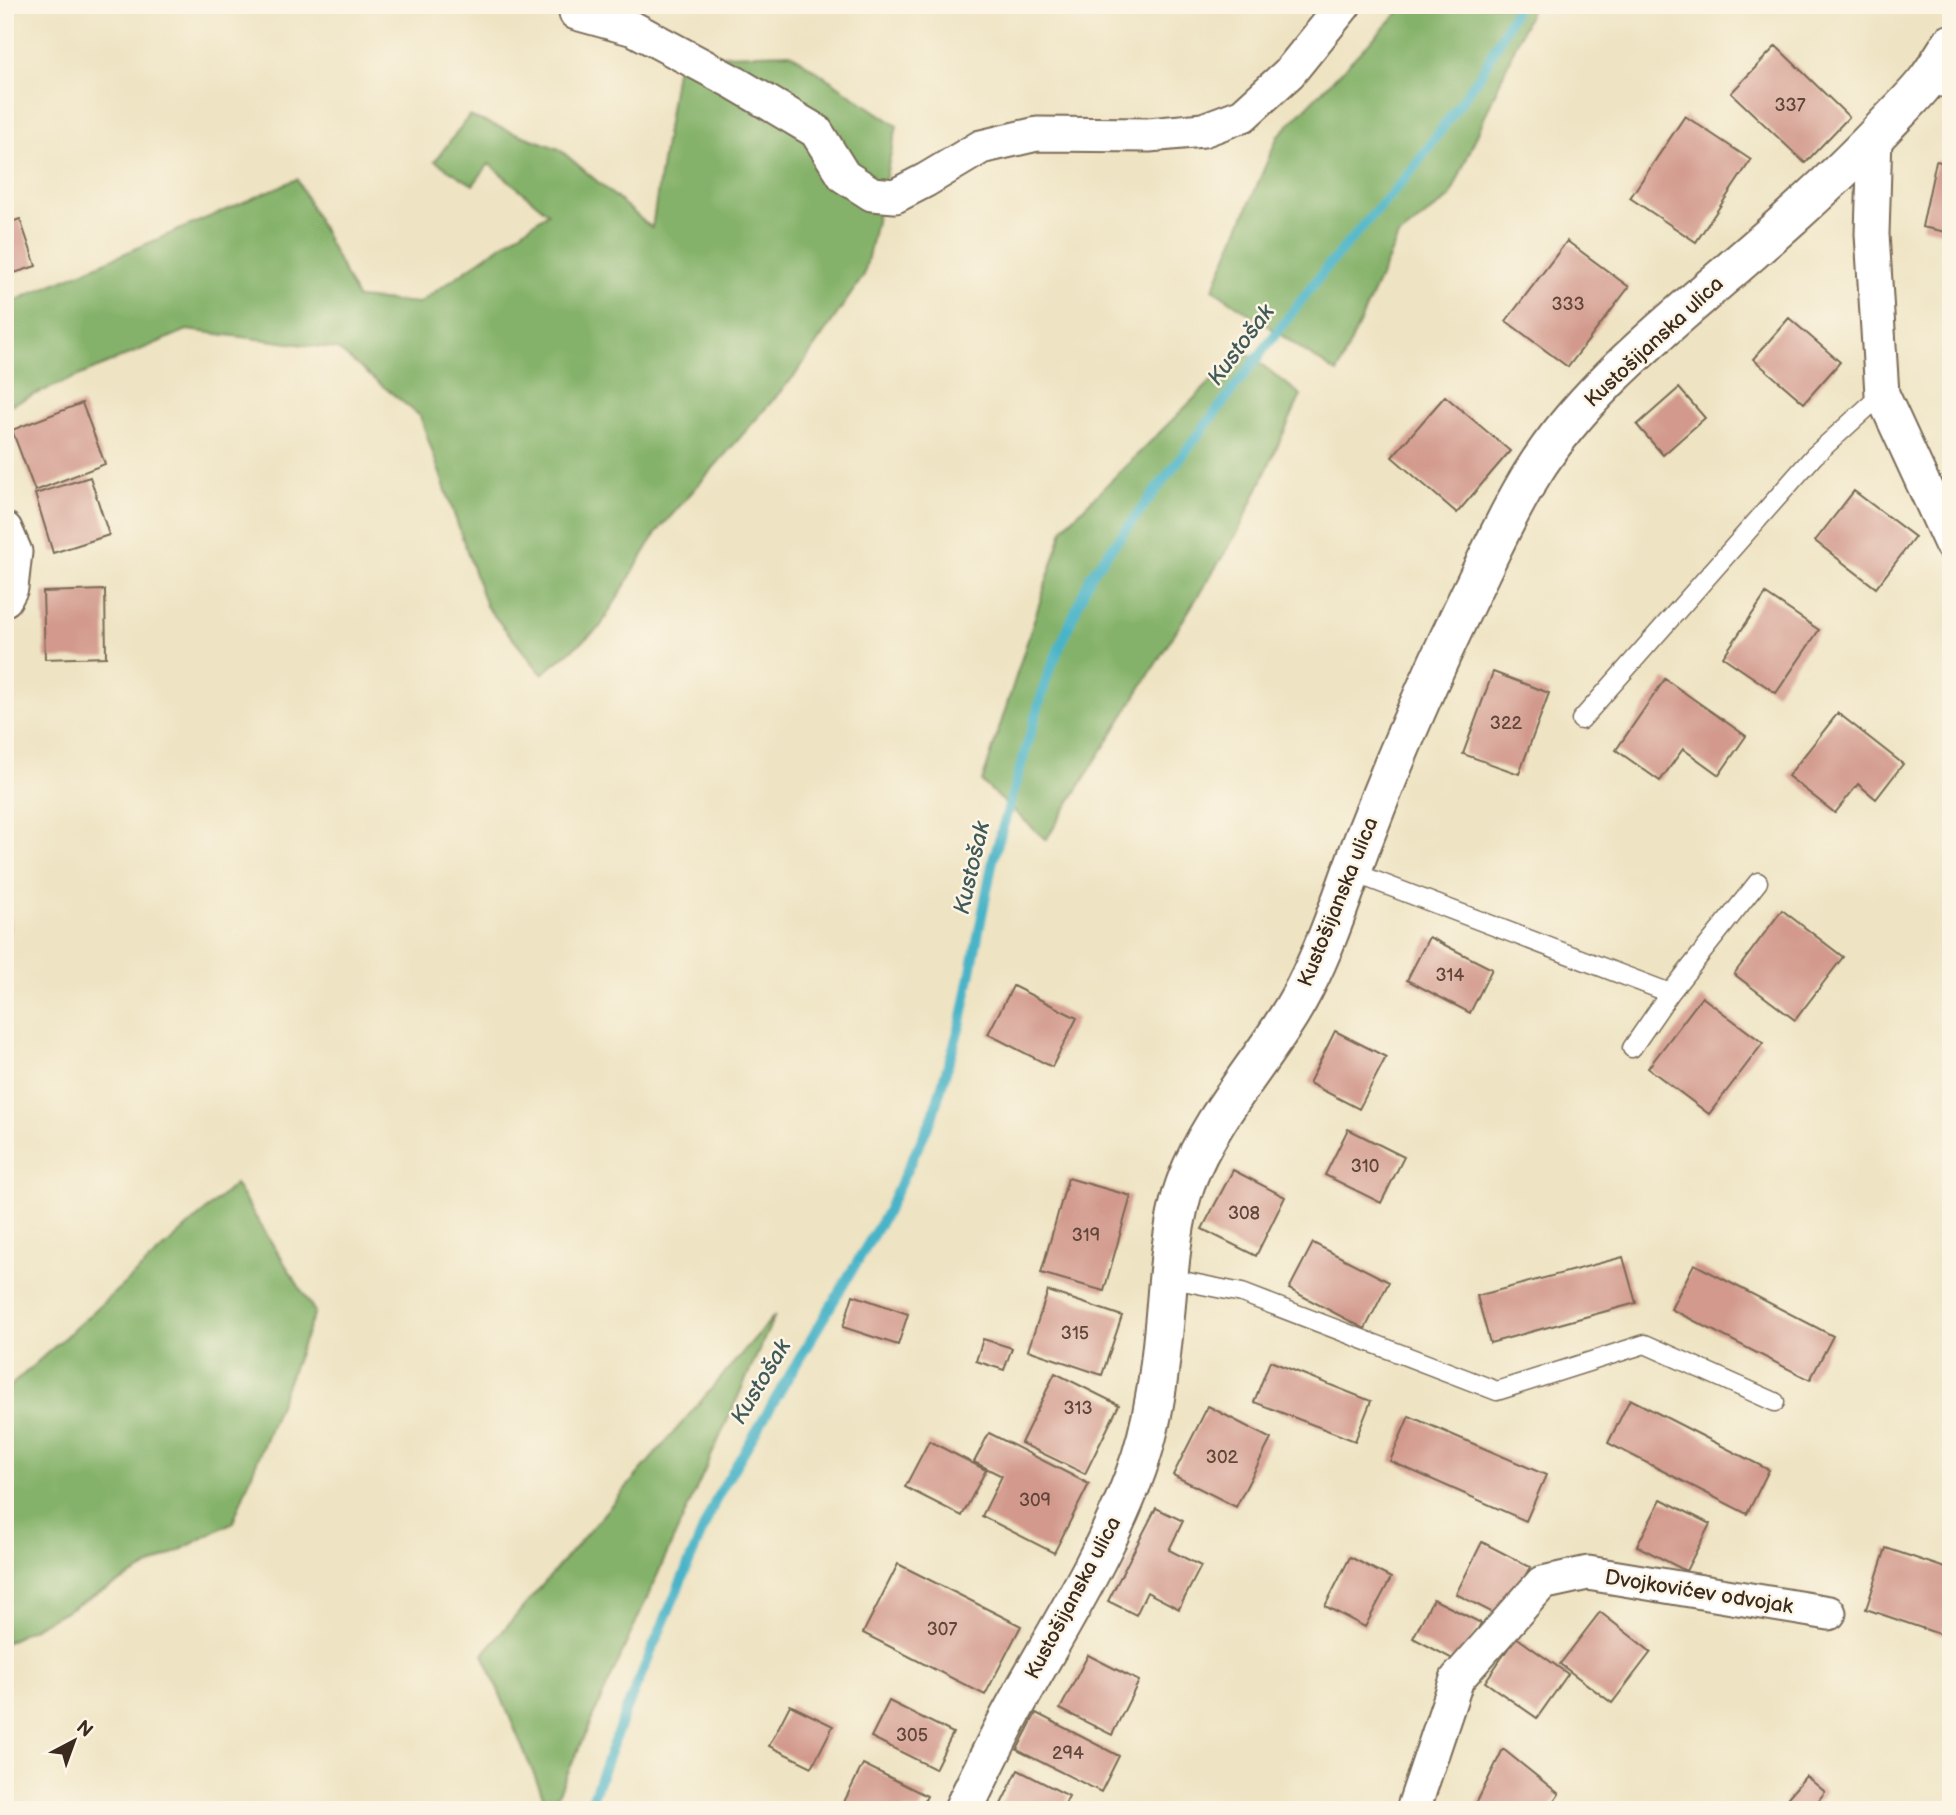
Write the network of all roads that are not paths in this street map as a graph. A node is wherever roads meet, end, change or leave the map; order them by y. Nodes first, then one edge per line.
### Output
1 (1343, 5) edge
2 (576, 13) dead end
3 (1951, 44) edge
4 (1938, 86) edge
5 (1875, 136) junction
6 (1882, 394) junction
7 (5, 529) edge
8 (1951, 544) edge
9 (5, 599) edge
10 (1581, 720) dead end
11 (1352, 872) junction
12 (1758, 882) dead end
13 (1671, 993) junction
14 (1632, 1048) dead end
15 (1168, 1278) junction
16 (1775, 1402) dead end
17 (1829, 1613) dead end
18 (963, 1810) edge
19 (1413, 1810) edge

1 - 2 street
3 - 4 street, Kustošijanska ulica
4 - 5 street, Kustošijanska ulica
5 - 6 street
5 - 11 street, Kustošijanska ulica
6 - 8 street
6 - 10 lane
7 - 9 street
11 - 13 lane
11 - 15 street, Kustošijanska ulica
12 - 13 lane
13 - 14 lane
15 - 16 lane
15 - 18 street, Kustošijanska ulica
17 - 19 street, Dvojkovićev odvojak

